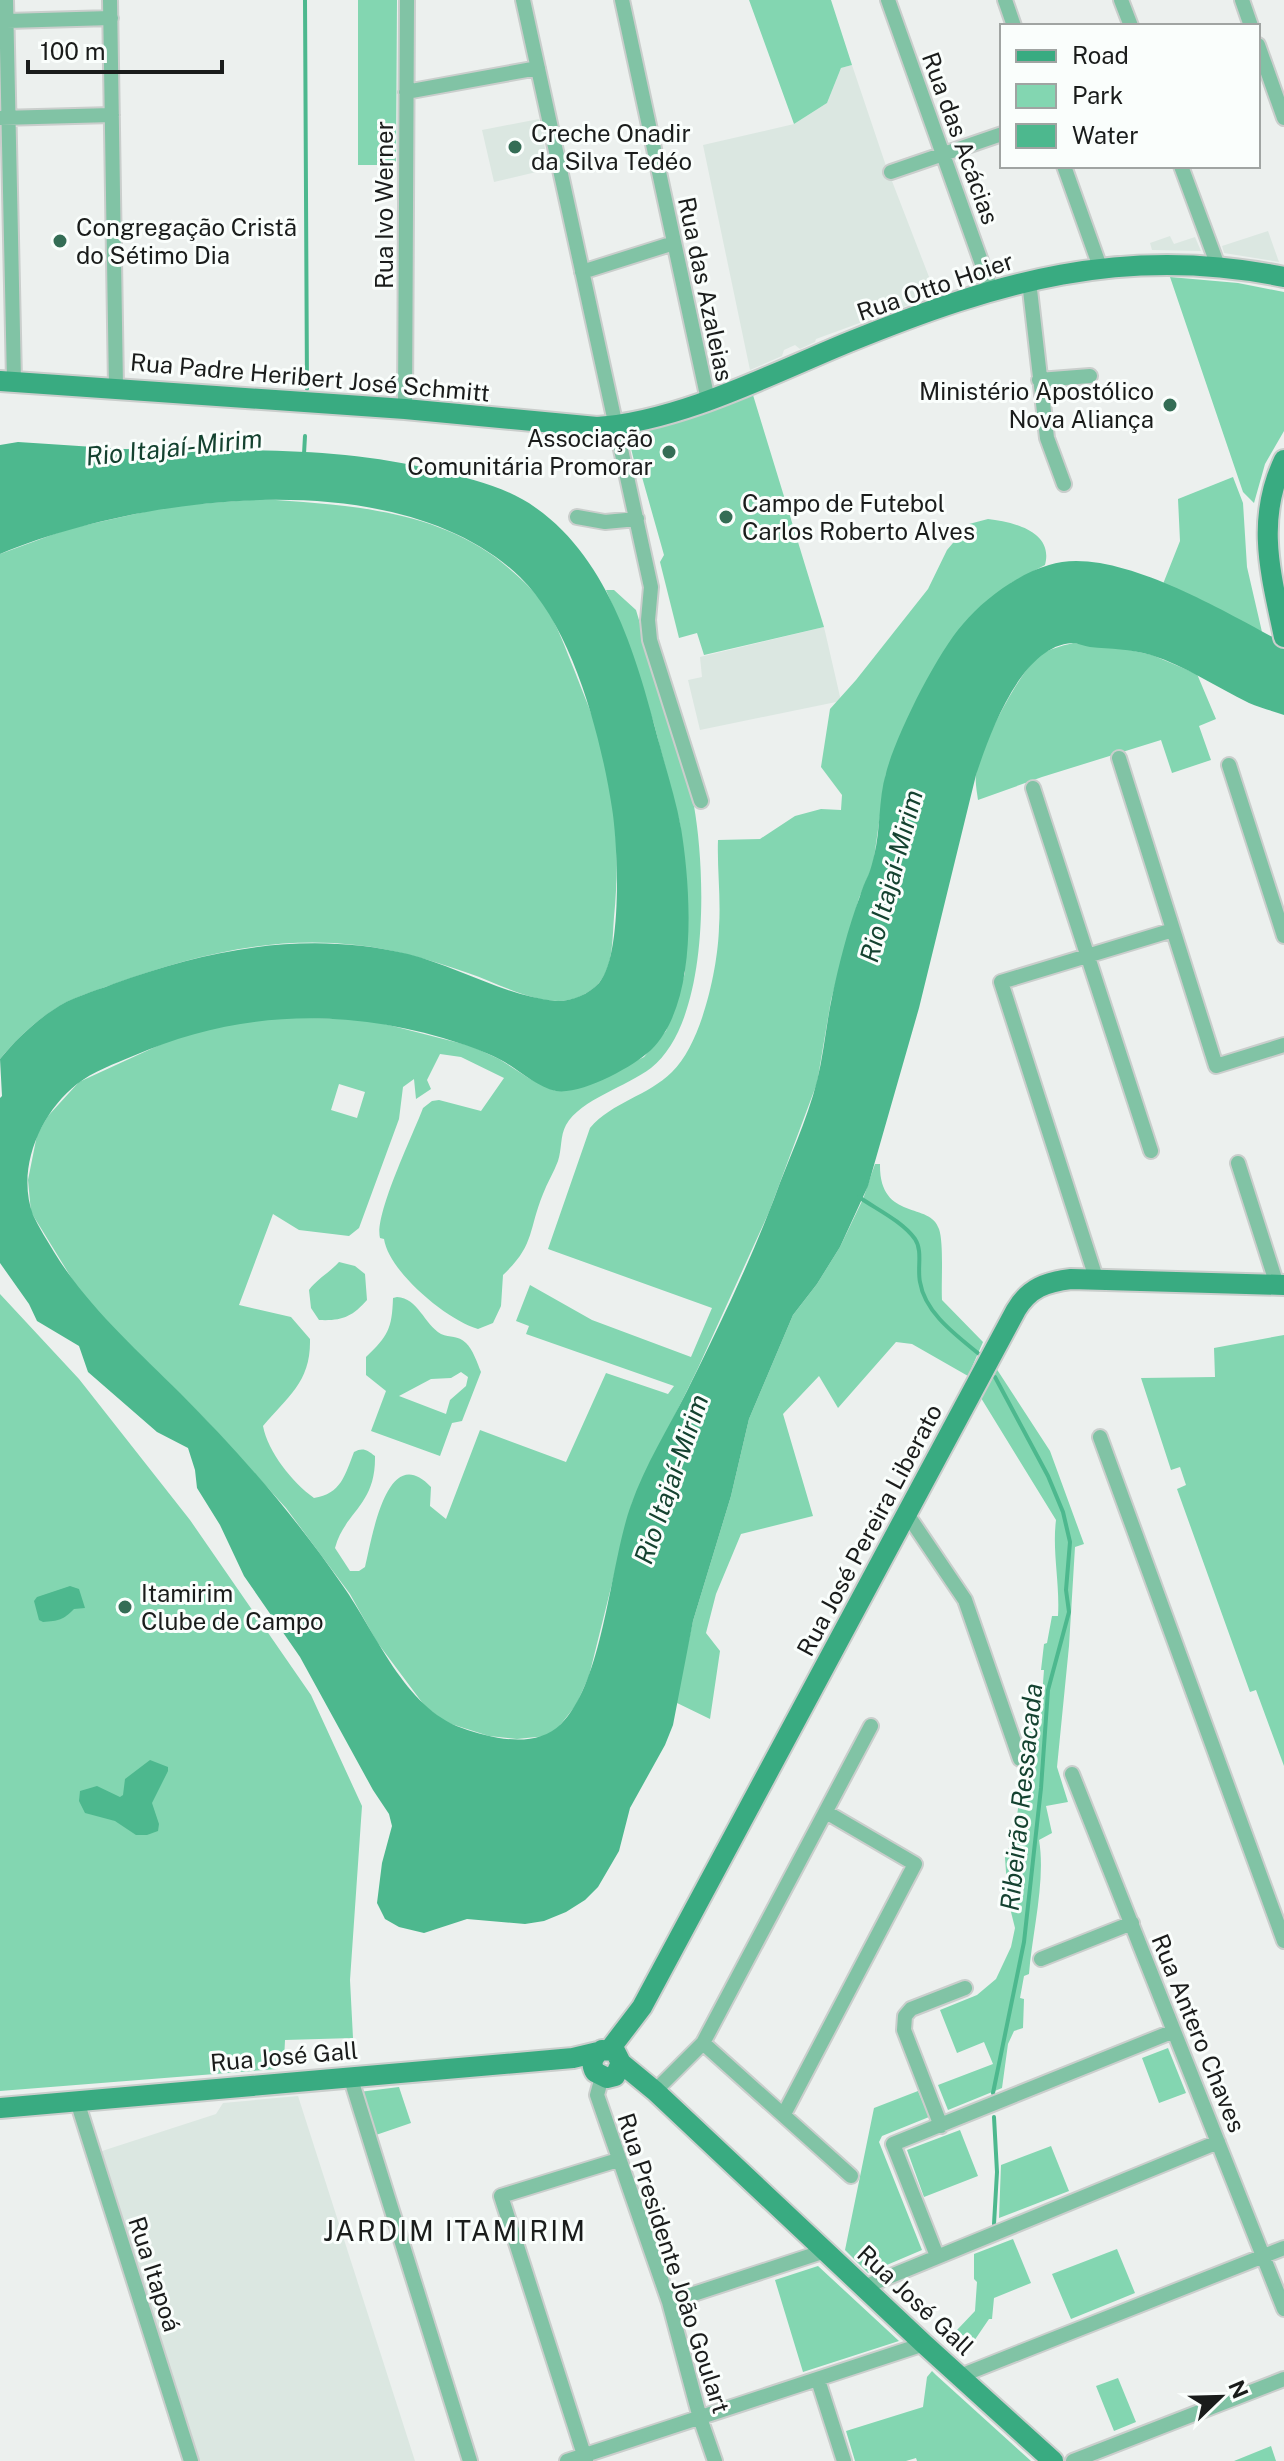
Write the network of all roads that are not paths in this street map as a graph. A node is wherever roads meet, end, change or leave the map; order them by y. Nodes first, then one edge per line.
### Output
1 (6, 0) edge
2 (110, 0) edge
3 (407, 0) edge
4 (523, 0) edge
5 (622, 0) edge
6 (888, 0) edge
7 (1005, 0) edge
8 (1121, 0) edge
9 (1242, 0) edge
10 (111, 18) junction
11 (7, 21) junction
12 (1013, 24) edge
13 (1130, 24) edge
14 (1250, 24) edge
15 (1260, 51) edge
16 (538, 68) junction
17 (406, 92) junction
18 (112, 115) junction
19 (5, 118) edge
20 (1284, 118) edge
21 (1000, 135) edge
22 (943, 154) junction
23 (1065, 168) edge
24 (1182, 168) edge
25 (891, 172) dead end
26 (674, 243) junction
27 (1218, 266) junction
28 (1100, 267) junction
29 (582, 272) junction
30 (1284, 277) edge
31 (1029, 281) junction
32 (992, 292) junction
33 (1090, 376) dead end
34 (1039, 380) junction
35 (7, 381) edge
36 (116, 388) junction
37 (708, 400) junction
38 (405, 409) junction
39 (615, 426) junction
40 (1284, 460) edge
41 (1064, 484) dead end
42 (577, 517) dead end
43 (637, 519) junction
44 (1284, 637) edge
45 (1119, 758) dead end
46 (1229, 765) dead end
47 (1033, 788) dead end
48 (701, 801) dead end
49 (1173, 930) junction
50 (1284, 936) edge
51 (1088, 956) junction
52 (1284, 1045) edge
53 (1151, 1151) dead end
54 (1238, 1163) dead end
55 (1097, 1281) junction
56 (1280, 1285) edge
57 (1100, 1437) dead end
58 (907, 1514) junction
59 (871, 1726) dead end
60 (1020, 1759) dead end
61 (1072, 1774) dead end
62 (826, 1812) junction
63 (1132, 1923) junction
64 (1284, 1941) edge
65 (1041, 1959) dead end
66 (965, 1988) dead end
67 (1174, 2031) junction
68 (703, 2043) junction
69 (609, 2063) junction
70 (350, 2076) junction
71 (647, 2084) junction
72 (77, 2101) junction
73 (0, 2108) edge
74 (784, 2114) junction
75 (941, 2126) junction
76 (1218, 2142) junction
77 (618, 2160) junction
78 (851, 2176) dead end
79 (1284, 2248) edge
80 (825, 2251) junction
81 (937, 2256) junction
82 (1263, 2256) junction
83 (864, 2287) junction
84 (669, 2302) junction
85 (1284, 2309) edge
86 (924, 2344) junction
87 (960, 2376) junction
88 (1284, 2379) edge
89 (818, 2380) junction
90 (700, 2418) junction
91 (585, 2458) edge
92 (191, 2461) edge
93 (470, 2461) edge
94 (567, 2461) edge
95 (715, 2461) edge
96 (844, 2461) edge
97 (1053, 2461) edge
98 (1073, 2461) edge

1 - 11 street
2 - 10 street
3 - 17 street, Rua Ivo Werner
4 - 16 street
5 - 26 street, Rua das Azaleias
6 - 22 street, Rua das Acácias
7 - 12 street
8 - 13 street
9 - 14 street
10 - 11 street
10 - 18 street
11 - 19 street
15 - 20 street
16 - 17 street
16 - 29 street
17 - 38 street, Rua Ivo Werner
18 - 19 street
18 - 36 street
19 - 35 street
21 - 22 street
22 - 25 street
22 - 32 street, Rua das Acácias
23 - 28 street
24 - 27 street
26 - 29 street
26 - 37 street, Rua das Azaleias
27 - 28 main road, Rua Otto Hoier
27 - 30 main road, Rua Otto Hoier
28 - 31 main road, Rua Otto Hoier
29 - 39 street
31 - 32 main road, Rua Otto Hoier
31 - 34 street
32 - 37 main road, Rua Otto Hoier
33 - 34 street
34 - 41 street
35 - 36 main road, Rua Padre Heribert José Schmitt
36 - 38 main road, Rua Padre Heribert José Schmitt
37 - 39 main road, Rua Otto Hoier
38 - 39 main road, Rua Padre Heribert José Schmitt
39 - 43 street
40 - 44 main road
42 - 43 street
43 - 48 street
45 - 49 street
46 - 50 street
47 - 51 street
49 - 51 street
49 - 52 street
51 - 53 street
51 - 55 street
54 - 56 street
55 - 56 main road, Rua José Pereira Liberato
55 - 58 main road, Rua José Pereira Liberato
57 - 64 street
58 - 60 street
58 - 69 main road, Rua José Pereira Liberato
59 - 62 street
61 - 63 street, Rua Antero Chaves
62 - 68 street
62 - 74 street
63 - 65 street
63 - 67 street, Rua Antero Chaves
66 - 75 street
67 - 75 street
67 - 76 street, Rua Antero Chaves
68 - 71 street
68 - 74 street
69 - 70 main road, Rua José Gall
69 - 71 main road, Rua José Gall
69 - 77 street, Rua Presidente João Goulart
70 - 72 main road, Rua José Gall
70 - 93 street
71 - 80 main road, Rua José Gall
72 - 73 main road, Rua José Gall
72 - 92 street, Rua Itapoá
74 - 78 street
75 - 81 street
76 - 81 street
76 - 82 street, Rua Antero Chaves
77 - 84 street, Rua Presidente João Goulart
77 - 91 street
79 - 82 street
80 - 83 main road, Rua José Gall
80 - 84 street
81 - 83 street
82 - 85 street, Rua Antero Chaves
82 - 87 street
83 - 86 main road, Rua José Gall
84 - 90 street, Rua Presidente João Goulart
86 - 87 main road, Rua José Gall
86 - 89 street
87 - 97 main road, Rua José Gall
88 - 98 street
89 - 90 street
89 - 96 street
90 - 91 street
90 - 95 street, Rua Presidente João Goulart
91 - 94 street

